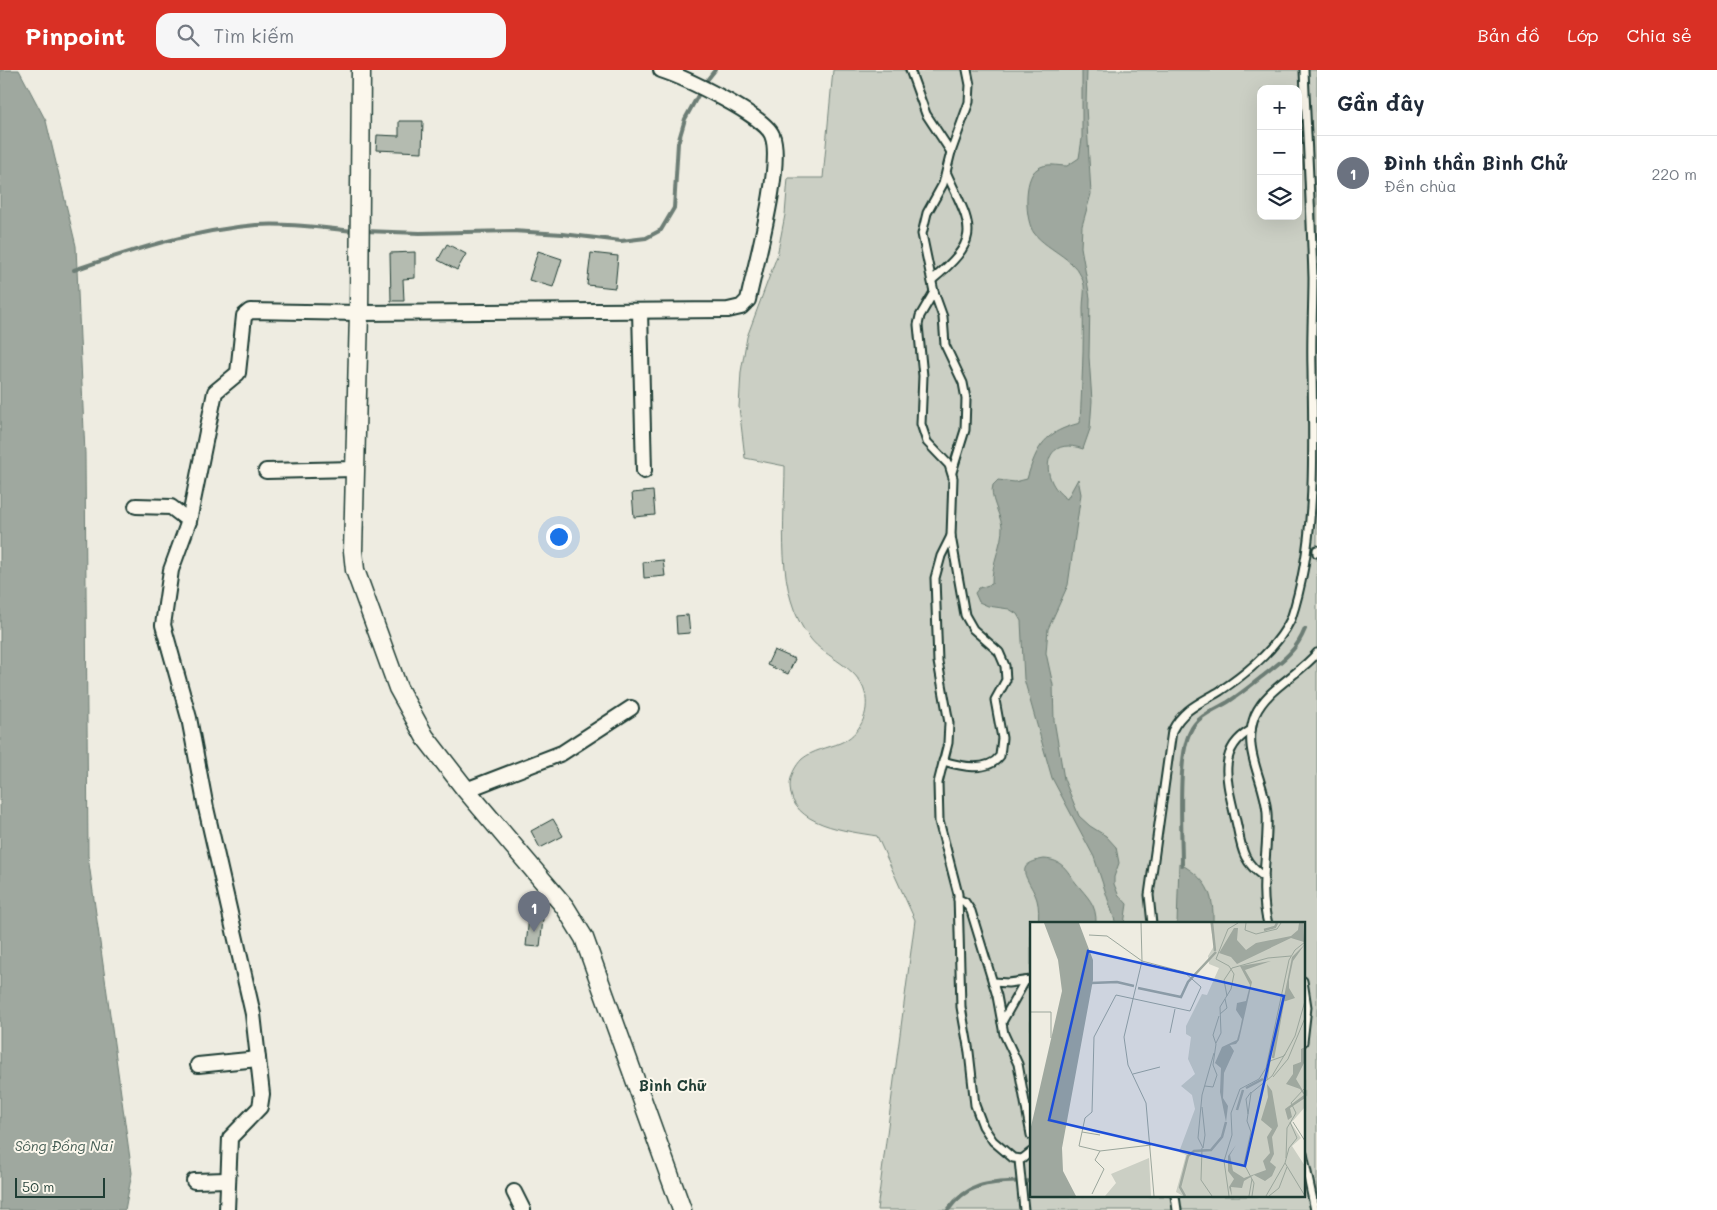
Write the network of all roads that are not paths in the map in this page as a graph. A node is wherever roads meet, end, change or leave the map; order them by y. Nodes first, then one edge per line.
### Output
1 (361, 70) edge
2 (661, 70) edge
3 (910, 70) edge
4 (967, 70) edge
5 (1304, 70) edge
6 (951, 152) junction
7 (946, 174) junction
8 (932, 280) junction
9 (934, 292) junction
10 (640, 311) junction
11 (359, 313) junction
12 (354, 469) junction
13 (266, 471) dead end
14 (644, 471) dead end
15 (952, 472) junction
16 (136, 506) dead end
17 (189, 521) junction
18 (951, 536) junction
19 (1317, 653) edge
20 (631, 708) dead end
21 (1252, 730) junction
22 (943, 761) junction
23 (466, 790) junction
24 (1264, 878) junction
25 (958, 899) junction
26 (1152, 922) edge
27 (1268, 922) edge
28 (1028, 980) edge
29 (993, 982) junction
30 (1304, 988) edge
31 (1001, 1022) junction
32 (1304, 1033) edge
33 (258, 1058) junction
34 (198, 1065) dead end
35 (1030, 1130) edge
36 (1030, 1153) edge
37 (1304, 1159) edge
38 (1018, 1160) junction
39 (227, 1180) junction
40 (194, 1181) dead end
41 (514, 1192) dead end
42 (227, 1210) edge
43 (523, 1210) edge
44 (682, 1210) edge
45 (1024, 1210) edge
46 (1315, 1210) edge

1 - 11 street
2 - 10 street
3 - 6 lane
4 - 6 lane
5 - 26 lane
6 - 7 lane
7 - 8 lane
7 - 8 lane
8 - 9 lane
9 - 15 lane
9 - 15 lane
10 - 11 street
10 - 14 street
11 - 12 street
11 - 17 street
12 - 13 street
12 - 23 street
15 - 18 lane
16 - 17 street
17 - 33 street
18 - 22 lane
18 - 22 lane
19 - 21 lane
20 - 23 street
21 - 24 lane
21 - 24 lane
22 - 25 lane
23 - 44 street
24 - 27 lane
25 - 29 lane
25 - 38 lane
28 - 29 lane
28 - 31 lane
29 - 31 lane
30 - 32 lane
31 - 35 lane
33 - 34 street
33 - 39 street
36 - 38 lane
37 - 46 lane
38 - 45 lane
39 - 40 street
39 - 42 street
41 - 43 street

